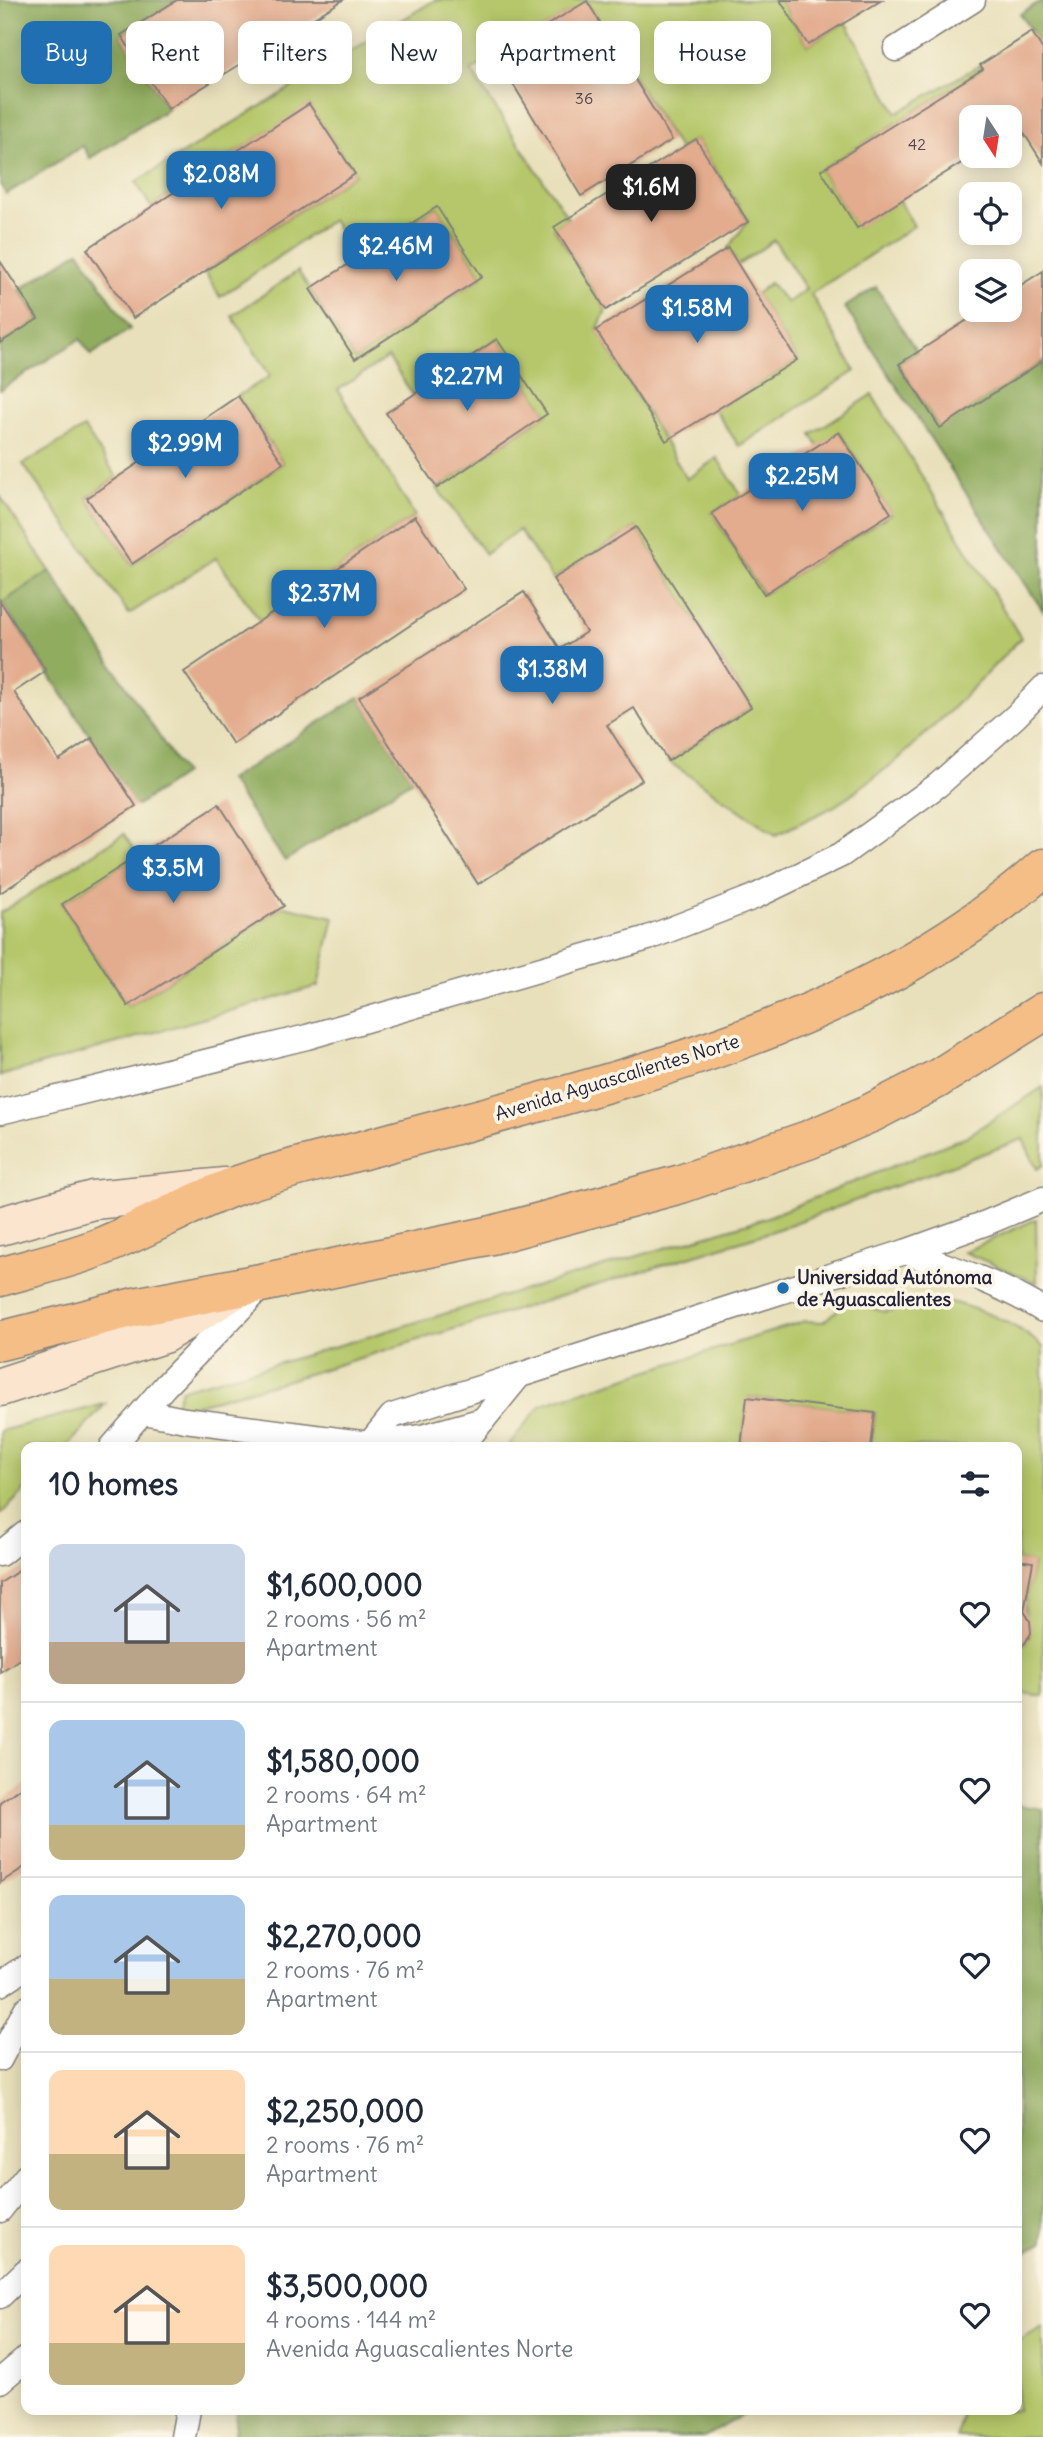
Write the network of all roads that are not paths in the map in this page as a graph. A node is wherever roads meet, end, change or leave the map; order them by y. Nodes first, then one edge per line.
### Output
1 (972, 0) edge
2 (896, 50) dead end
3 (1043, 688) edge
4 (1043, 867) edge
5 (1043, 1012) edge
6 (0, 1112) edge
7 (237, 1185) junction
8 (1043, 1199) edge
9 (0, 1226) edge
10 (905, 1252) junction
11 (0, 1277) edge
12 (252, 1285) junction
13 (1043, 1310) edge
14 (0, 1342) edge
15 (519, 1377) junction
16 (0, 1387) edge
17 (144, 1412) junction
18 (484, 1420) junction
19 (117, 1442) edge
20 (340, 1442) edge
21 (371, 1442) edge
22 (392, 1442) edge
23 (465, 1442) edge
24 (21, 1537) edge
25 (0, 1554) edge
26 (21, 1969) edge
27 (0, 1984) edge
28 (21, 2019) edge
29 (0, 2059) edge
30 (21, 2183) edge
31 (0, 2210) edge
32 (21, 2276) edge
33 (0, 2296) edge
34 (187, 2415) edge
35 (183, 2437) edge

1 - 2 lane
3 - 6 lane
4 - 7 main road, Avenida Aguascalientes Norte
5 - 12 main road
7 - 9 street, Avenida Aguascalientes Norte
7 - 11 main road, Avenida Aguascalientes Norte
8 - 10 lane
10 - 13 lane
10 - 15 lane
12 - 14 main road
12 - 16 street
12 - 17 lane
15 - 18 lane
15 - 21 lane
17 - 19 lane
17 - 20 lane
18 - 22 lane
18 - 23 lane
24 - 25 lane
26 - 27 lane
28 - 29 lane
30 - 31 lane
32 - 33 lane
34 - 35 lane

